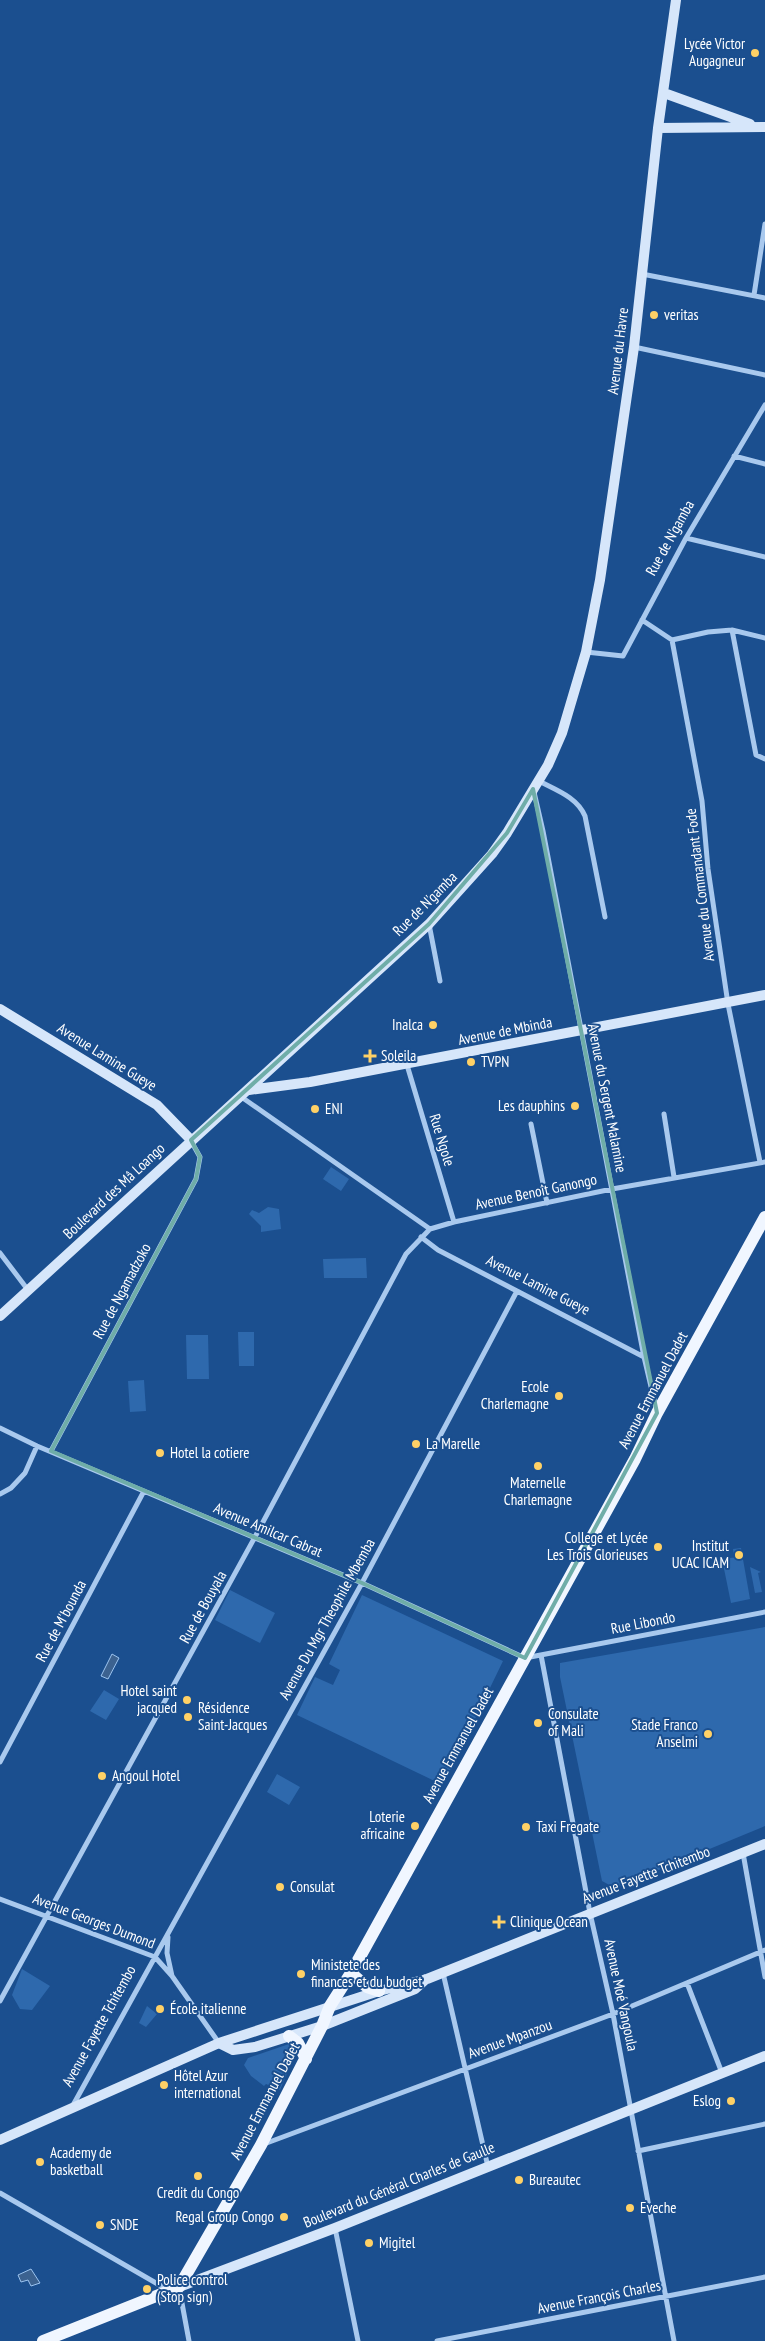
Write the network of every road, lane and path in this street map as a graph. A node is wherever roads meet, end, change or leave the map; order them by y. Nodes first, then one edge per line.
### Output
1 (676, 0) edge
2 (664, 93) junction
3 (762, 127) edge
4 (658, 128) junction
5 (765, 224) edge
6 (642, 274) junction
7 (754, 295) junction
8 (765, 298) edge
9 (634, 347) junction
10 (765, 375) edge
11 (765, 405) edge
12 (734, 456) junction
13 (765, 464) edge
14 (686, 538) junction
15 (765, 557) edge
16 (642, 620) junction
17 (732, 630) junction
18 (765, 638) edge
19 (672, 640) junction
20 (586, 652) junction
21 (571, 702) joint
22 (765, 759) edge
23 (536, 784) junction
24 (605, 917) dead end
25 (429, 924) junction
26 (440, 980) dead end
27 (765, 995) edge
28 (728, 1004) junction
29 (0, 1009) edge
30 (582, 1032) junction
31 (406, 1065) junction
32 (249, 1090) junction
33 (239, 1096) junction
34 (664, 1114) dead end
35 (531, 1124) dead end
36 (191, 1140) junction
37 (763, 1162) edge
38 (674, 1177) junction
39 (612, 1189) junction
40 (547, 1203) junction
41 (765, 1217) edge
42 (454, 1222) junction
43 (430, 1229) junction
44 (421, 1238) junction
45 (0, 1253) edge
46 (516, 1290) junction
47 (28, 1291) junction
48 (0, 1316) edge
49 (644, 1357) junction
50 (657, 1413) junction
51 (0, 1428) edge
52 (37, 1446) junction
53 (51, 1451) junction
54 (144, 1491) junction
55 (0, 1494) edge
56 (255, 1537) junction
57 (362, 1583) junction
58 (765, 1612) edge
59 (541, 1654) junction
60 (525, 1658) junction
61 (0, 1762) edge
62 (765, 1844) edge
63 (743, 1853) junction
64 (0, 1899) edge
65 (590, 1913) junction
66 (47, 1916) junction
67 (168, 1934) junction
68 (763, 1951) edge
69 (155, 1957) junction
70 (442, 1972) junction
71 (351, 1973) junction
72 (172, 1976) junction
73 (765, 1977) edge
74 (427, 1979) junction
75 (687, 1983) junction
76 (380, 1991) junction
77 (0, 2001) edge
78 (330, 2006) junction
79 (613, 2014) junction
80 (322, 2026) junction
81 (289, 2036) junction
82 (219, 2043) junction
83 (765, 2056) edge
84 (306, 2058) junction
85 (464, 2069) junction
86 (722, 2074) junction
87 (631, 2110) junction
88 (69, 2111) junction
89 (765, 2124) edge
90 (0, 2140) edge
91 (261, 2145) junction
92 (638, 2151) junction
93 (488, 2167) junction
94 (0, 2193) edge
95 (335, 2228) junction
96 (765, 2277) edge
97 (174, 2289) junction
98 (666, 2297) junction
99 (43, 2341) edge
100 (189, 2341) edge
101 (358, 2341) edge
102 (437, 2341) edge
103 (674, 2341) edge

1 - 2 street, Avenue du Havre
2 - 3 street
2 - 4 street, Avenue du Havre
3 - 4 street
4 - 6 street, Avenue du Havre
5 - 7 street
6 - 7 street
6 - 9 street, Avenue du Havre
7 - 8 street
9 - 10 street
9 - 20 street, Avenue du Havre
11 - 12 street, Rue de N'gamba
12 - 13 street
12 - 14 street, Rue de N'gamba
14 - 15 street
14 - 16 street, Rue de N'gamba
16 - 19 street
16 - 20 street, Rue de N'gamba
17 - 18 street
17 - 19 street
17 - 22 street
19 - 28 street, Avenue du Commandant Fode
20 - 21 street, Avenue du Havre
21 - 23 street, Rue de N'gamba
23 - 24 street
23 - 25 street, Rue de N'gamba
23 - 30 street, Avenue du Sergent Malamine
25 - 26 street
25 - 32 street, Rue de N'gamba
27 - 28 street, Avenue de Mbinda
28 - 30 street, Avenue de Mbinda
28 - 37 street, Avenue du Commandant Fode
29 - 36 street, Avenue Lamine Gueye
30 - 31 street, Avenue de Mbinda
30 - 39 street, Avenue du Sergent Malamine
31 - 32 street, Avenue de Mbinda
31 - 42 street, Rue Ngole
32 - 33 street, Boulevard des Mâ Loango
33 - 36 street, Boulevard des Mâ Loango
33 - 43 street
34 - 38 street
35 - 40 street
36 - 47 street, Boulevard des Mâ Loango
36 - 53 street, Rue de Ngamadzoko
37 - 38 street, Avenue Benoît Ganongo
38 - 39 street, Avenue Benoît Ganongo
39 - 40 street, Avenue Benoît Ganongo
39 - 49 street, Avenue du Sergent Malamine
40 - 42 street, Avenue Benoît Ganongo
41 - 50 main road, Avenue Emmanuel Dadet
42 - 43 street, Avenue Benoît Ganongo
43 - 44 street, Rue de Bouyala
44 - 46 street, Avenue Lamine Gueye
44 - 56 street, Rue de Bouyala
45 - 47 street
46 - 49 street, Avenue Lamine Gueye
46 - 57 street, Avenue Du Mgr Theophile Mbemba
47 - 48 street, Boulevard des Mâ Loango
49 - 50 street, Avenue du Sergent Malamine
50 - 60 main road, Avenue Emmanuel Dadet
51 - 52 street, Avenue Amilcar Cabrat
52 - 53 street, Avenue Amilcar Cabrat
52 - 55 street
53 - 54 street, Avenue Amilcar Cabrat
54 - 56 street, Avenue Amilcar Cabrat
54 - 61 street, Rue de M'bounda
56 - 57 street, Avenue Amilcar Cabrat
56 - 66 street, Rue de Bouyala
57 - 60 street, Avenue Amilcar Cabrat
57 - 67 street, Avenue Du Mgr Theophile Mbemba
58 - 59 street, Rue Libondo
59 - 60 street, Rue Libondo
59 - 65 street, Avenue Moé Vangoula
60 - 71 main road, Avenue Emmanuel Dadet
62 - 63 street, Avenue Fayette Tchitembo
63 - 65 street, Avenue Fayette Tchitembo
63 - 68 street
64 - 66 street, Avenue Georges Dumond
65 - 70 street, Avenue Fayette Tchitembo
65 - 79 street, Avenue Moé Vangoula
66 - 69 street, Avenue Georges Dumond
66 - 77 street, Rue de Bouyala
67 - 69 street, Avenue Du Mgr Theophile Mbemba
67 - 72 street, Avenue Georges Dumond
68 - 73 street
68 - 75 street, Avenue Mpanzou
69 - 72 street, Avenue Georges Dumond
69 - 88 street, Avenue Fayette Tchitembo
70 - 74 street, Avenue Fayette Tchitembo
70 - 85 street
71 - 76 main road
71 - 78 main road, Avenue Emmanuel Dadet
72 - 82 street, Avenue Georges Dumond
74 - 76 street, Avenue Fayette Tchitembo
74 - 80 street, Avenue Fayette Tchitembo
75 - 79 street, Avenue Mpanzou
75 - 86 street
76 - 78 street, Avenue Fayette Tchitembo
78 - 80 main road, Avenue Emmanuel Dadet
78 - 82 street, Avenue Fayette Tchitembo
79 - 85 street, Avenue Mpanzou
79 - 87 street, Avenue Moé Vangoula
80 - 81 street, Avenue Fayette Tchitembo
80 - 84 main road, Avenue Emmanuel Dadet
81 - 82 street, Avenue Fayette Tchitembo
81 - 84 main road
82 - 88 street, Avenue Fayette Tchitembo
83 - 86 street, Boulevard du Général Charles de Gaulle
84 - 91 main road, Avenue Emmanuel Dadet
85 - 91 street, Avenue Mpanzou
85 - 93 street
86 - 87 street, Boulevard du Général Charles de Gaulle
87 - 92 street, Avenue Moé Vangoula
87 - 93 street, Boulevard du Général Charles de Gaulle
88 - 90 street, Avenue Fayette Tchitembo
89 - 92 street
91 - 97 main road, Avenue Emmanuel Dadet
92 - 98 street, Avenue Moé Vangoula
93 - 95 street, Boulevard du Général Charles de Gaulle
94 - 97 street
95 - 97 street, Boulevard du Général Charles de Gaulle
95 - 101 street
96 - 98 street, Avenue François Charles
97 - 99 main road, Boulevard du Général Charles de Gaulle
97 - 100 street
98 - 102 street, Avenue François Charles
98 - 103 street, Avenue Moé Vangoula

